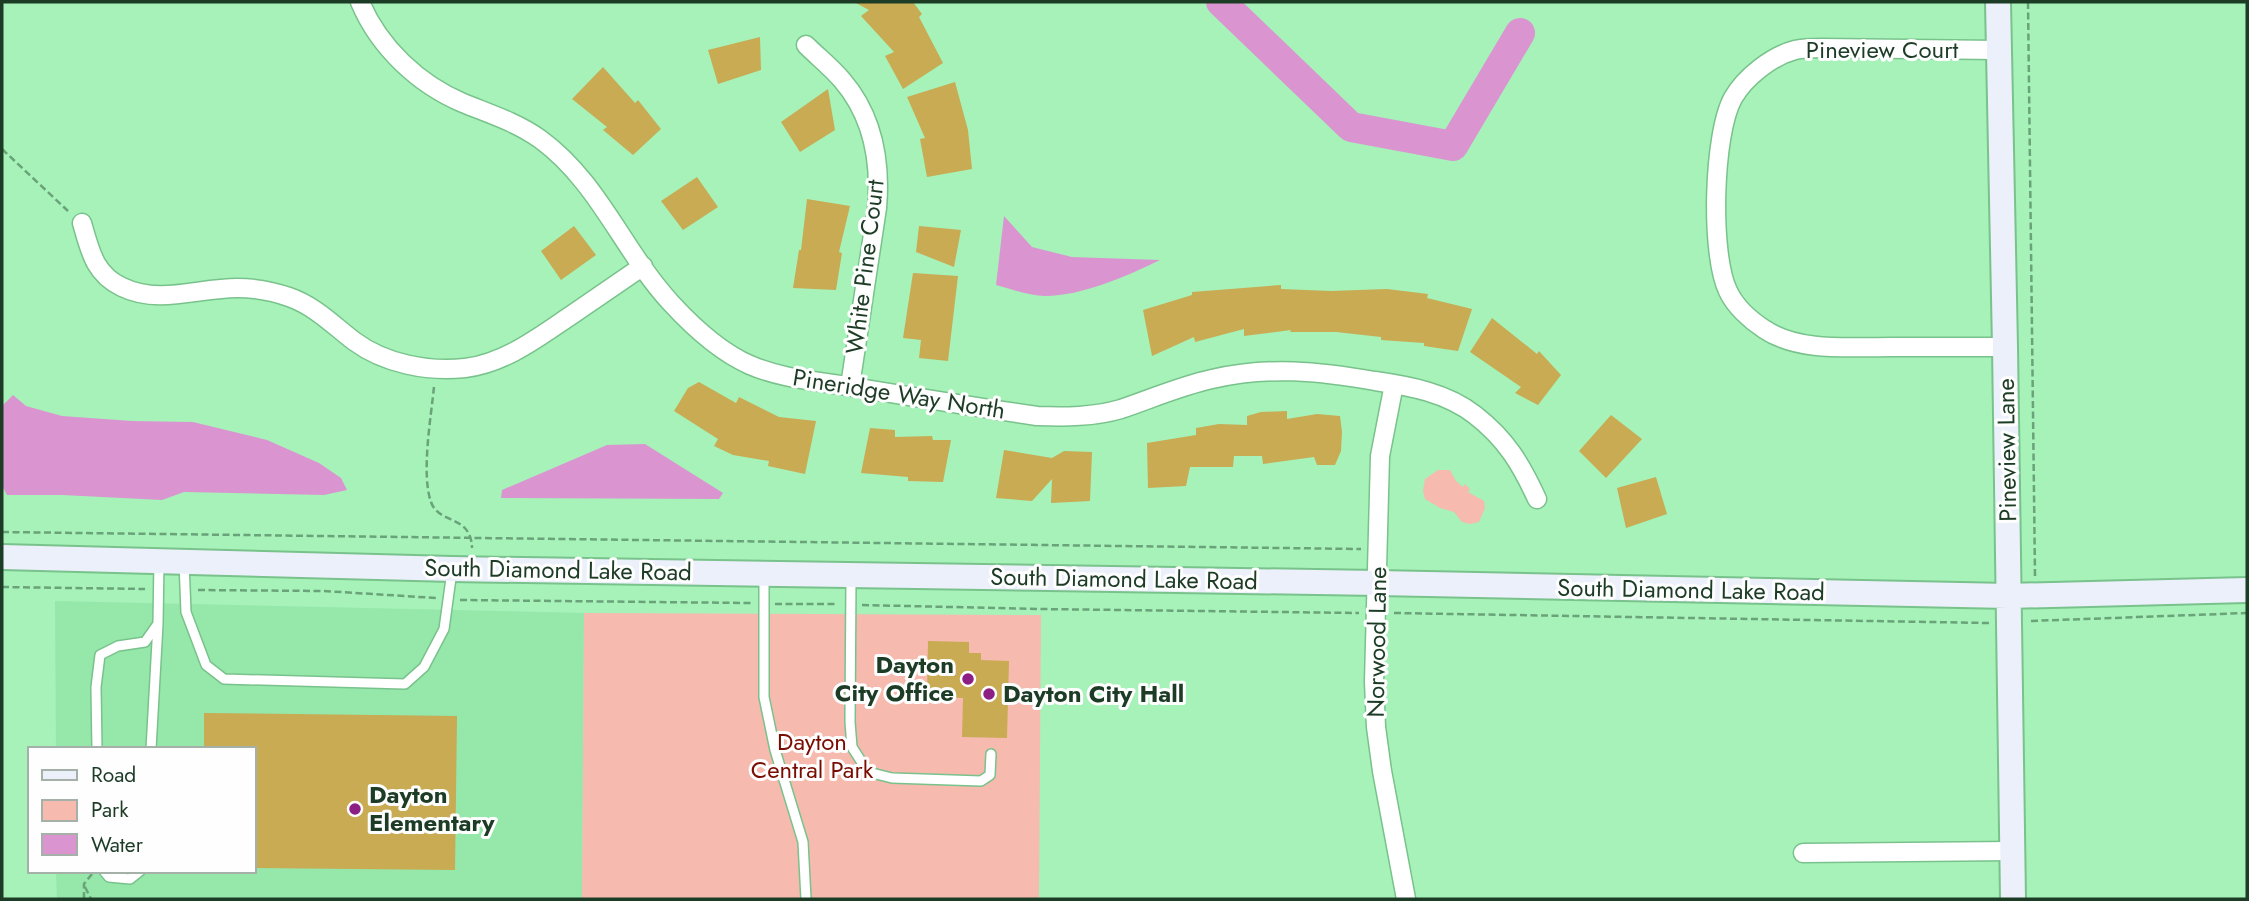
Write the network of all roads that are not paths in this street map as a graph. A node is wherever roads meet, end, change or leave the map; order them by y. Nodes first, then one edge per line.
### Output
1 (360, 2) edge
2 (1998, 2) edge
3 (806, 45) dead end
4 (1998, 50) junction
5 (82, 223) road end
6 (643, 267) junction
7 (2006, 347) junction
8 (1394, 384) junction
9 (849, 386) junction
10 (1536, 499) dead end
11 (2, 556) edge
12 (159, 560) junction
13 (184, 561) junction
14 (463, 569) junction
15 (764, 574) junction
16 (851, 576) junction
17 (1378, 583) junction
18 (2247, 590) edge
19 (2009, 596) junction
20 (158, 624) junction
21 (97, 747) edge
22 (151, 747) edge
23 (991, 754) dead end
24 (2013, 851) junction
25 (1804, 853) dead end
26 (106, 873) edge
27 (137, 873) edge
28 (806, 899) edge
29 (1406, 899) edge
30 (2013, 899) edge

1 - 6 street, Pineridge Way North
2 - 4 street, Pineview Lane
3 - 9 street, White Pine Court
4 - 7 street, Pineview Lane
4 - 7 street, Pineview Court
5 - 6 street
6 - 9 street, Pineridge Way North
7 - 19 street, Pineview Lane
8 - 9 street, Pineridge Way North
8 - 10 street, Pineridge Way North
8 - 17 street, Norwood Lane
11 - 12 street, South Diamond Lake Road
12 - 13 street, South Diamond Lake Road
12 - 20 lane
13 - 14 street, South Diamond Lake Road
13 - 14 lane
14 - 15 street, South Diamond Lake Road
15 - 16 street, South Diamond Lake Road
15 - 28 lane
16 - 17 street, South Diamond Lake Road
16 - 23 lane
17 - 19 street, South Diamond Lake Road
17 - 29 street, Norwood Lane
18 - 19 street, South Diamond Lake Road
19 - 24 street, Pineview Lane
20 - 21 lane
20 - 22 lane
24 - 25 street
24 - 30 street, Pineview Lane
26 - 27 lane

